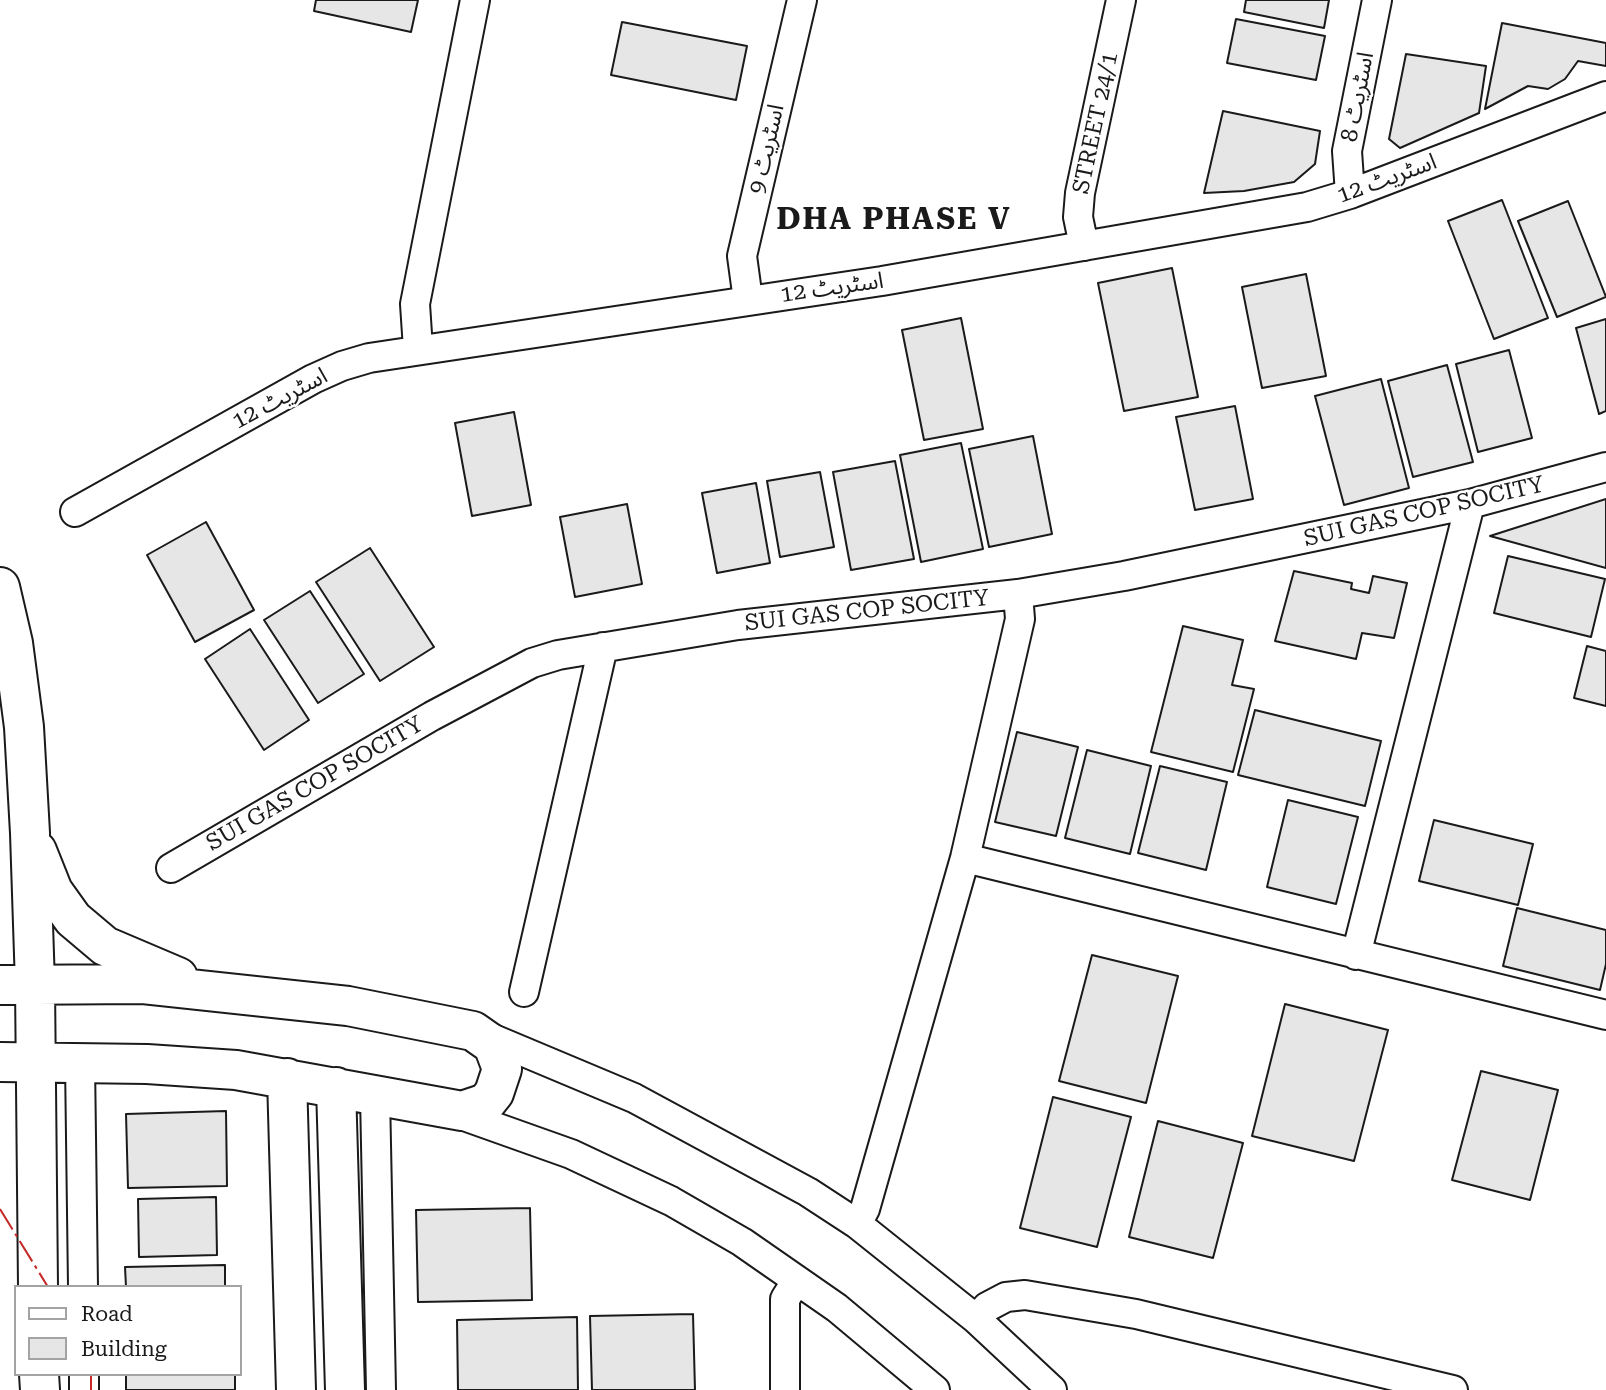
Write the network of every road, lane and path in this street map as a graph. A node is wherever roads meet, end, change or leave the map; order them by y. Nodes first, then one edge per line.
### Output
1 (475, 0) edge
2 (802, 0) edge
3 (1121, 0) edge
4 (1377, 0) edge
5 (1606, 96) edge
6 (1350, 194) junction
7 (1084, 246) junction
8 (748, 300) junction
9 (418, 349) junction
10 (1606, 467) edge
11 (1470, 504) junction
12 (75, 512) dead end
13 (0, 587) edge
14 (1018, 594) junction
15 (603, 647) junction
16 (30, 833) junction
17 (965, 858) junction
18 (171, 868) dead end
19 (1356, 955) junction
20 (18, 985) edge
21 (218, 992) junction
22 (524, 992) dead end
23 (1606, 1015) edge
24 (473, 1031) junction
25 (17, 1062) edge
26 (80, 1062) junction
27 (287, 1078) junction
28 (336, 1087) junction
29 (375, 1095) junction
30 (449, 1111) junction
31 (857, 1224) junction
32 (797, 1280) junction
33 (38, 1285) edge
34 (83, 1285) edge
35 (976, 1319) junction
36 (296, 1390) edge
37 (345, 1390) edge
38 (381, 1390) edge
39 (785, 1390) edge
40 (935, 1390) edge
41 (1052, 1390) edge
42 (1453, 1390) edge

1 - 9 street
2 - 8 street, اسٹریٹ 9
3 - 7 street, STREET 24/1
4 - 6 street, اسٹریٹ 8
5 - 6 street, اسٹریٹ 12
6 - 7 street, اسٹریٹ 12
7 - 8 street, اسٹریٹ 12
8 - 9 street, اسٹریٹ 12
9 - 12 street, اسٹریٹ 12
10 - 11 street, SUI GAS COP SOCITY
11 - 14 street, SUI GAS COP SOCITY
11 - 19 street
13 - 16 main road
14 - 15 street, SUI GAS COP SOCITY
14 - 17 street
15 - 18 street, SUI GAS COP SOCITY
15 - 22 street
16 - 20 main road
16 - 21 main road
17 - 19 street
17 - 31 street
19 - 23 street
20 - 21 main road
20 - 25 main road
21 - 24 main road
24 - 30 main road
24 - 31 street
25 - 26 main road
25 - 33 main road
26 - 27 main road
26 - 34 street
27 - 28 main road
27 - 36 main road
28 - 29 main road
28 - 37 main road
29 - 30 main road
29 - 38 street
30 - 32 street
31 - 35 street
32 - 39 street
32 - 40 street
35 - 41 street
35 - 42 street

